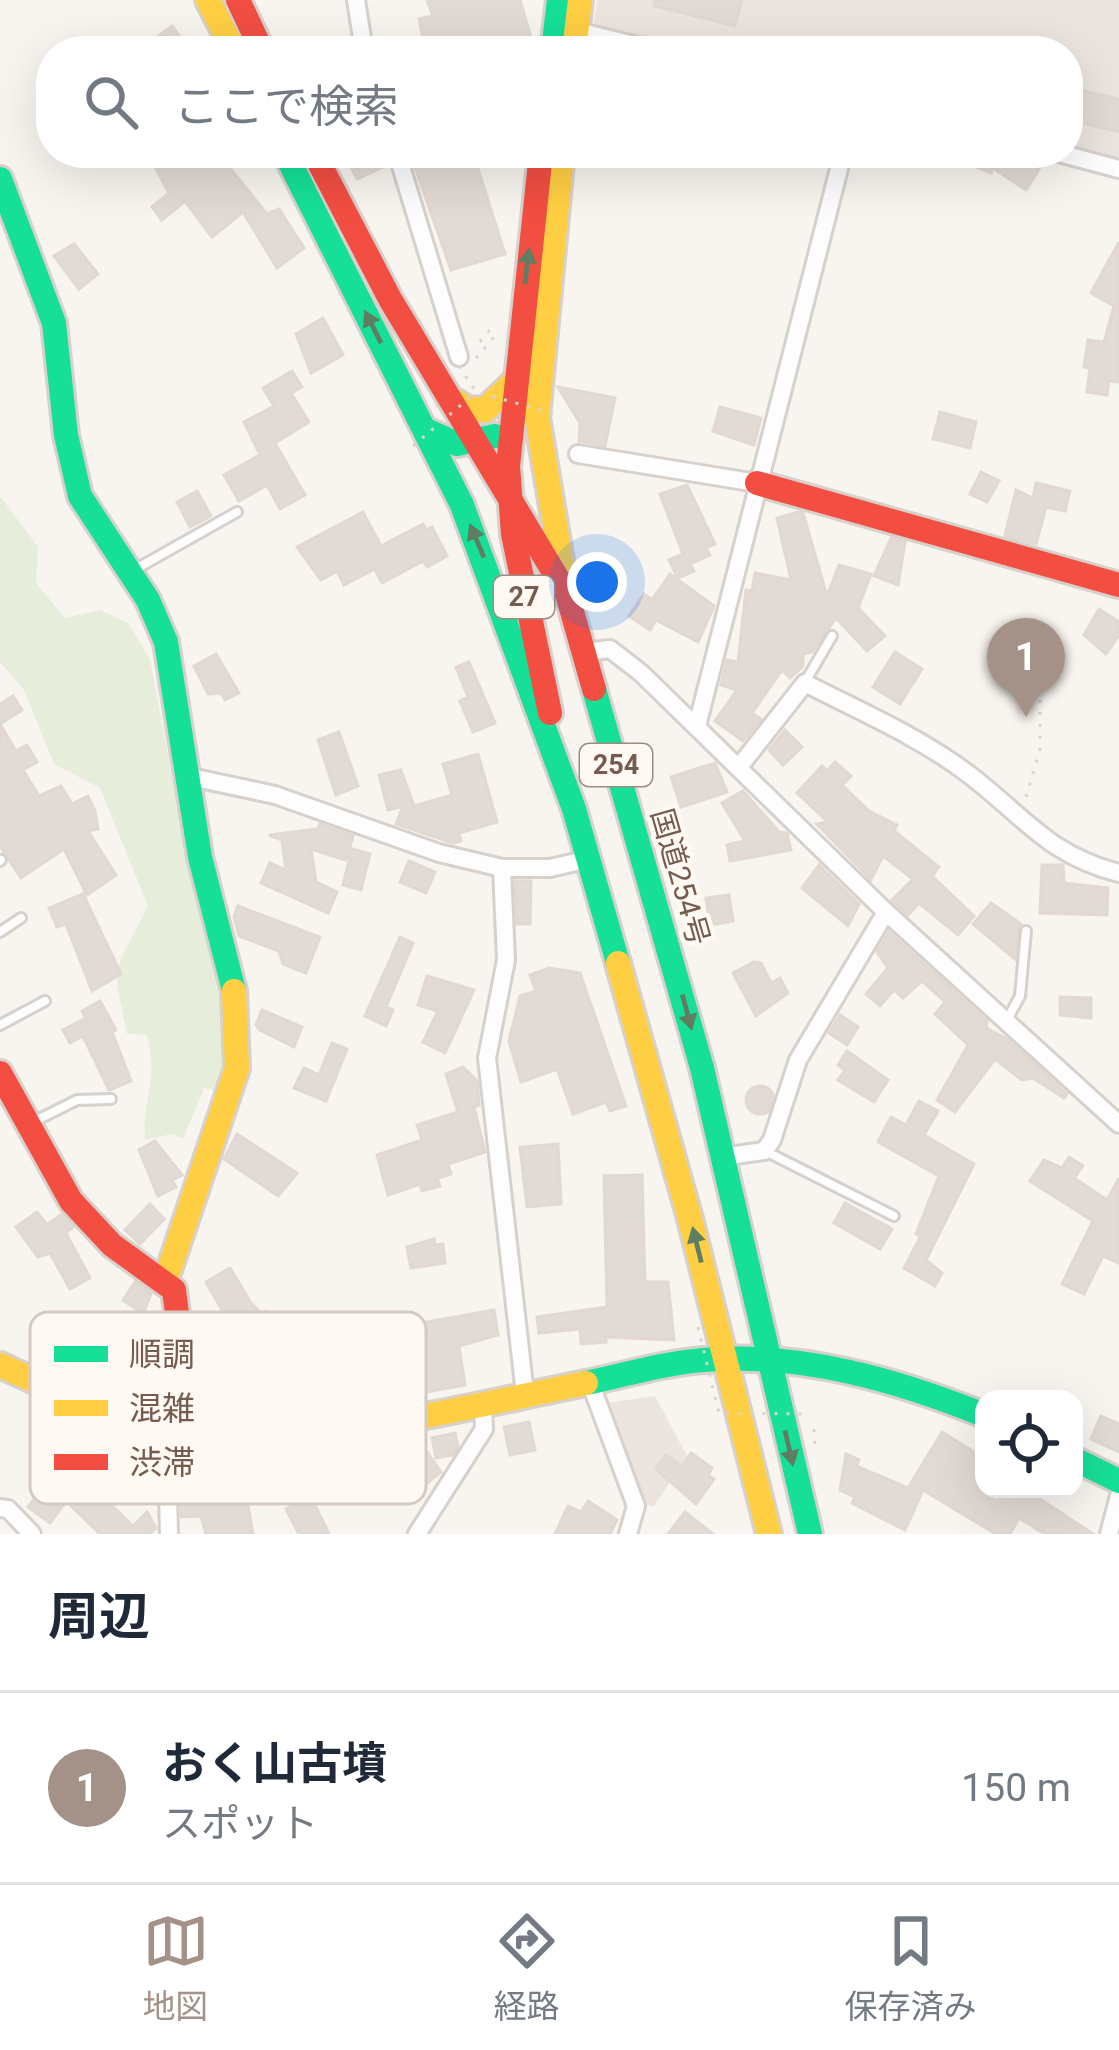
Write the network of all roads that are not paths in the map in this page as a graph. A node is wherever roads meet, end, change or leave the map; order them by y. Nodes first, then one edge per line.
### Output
1 (208, 0) edge
2 (238, 0) edge
3 (356, 0) edge
4 (560, 0) edge
5 (580, 0) edge
6 (226, 36) edge
7 (255, 36) edge
8 (362, 36) edge
9 (555, 36) edge
10 (576, 36) edge
11 (1083, 159) edge
12 (292, 168) edge
13 (322, 168) edge
14 (402, 168) edge
15 (540, 168) edge
16 (560, 168) edge
17 (839, 168) edge
18 (1119, 169) edge
19 (0, 179) edge
20 (462, 364) road end
21 (526, 381) junction
22 (449, 398) junction
23 (509, 429) junction
24 (420, 439) junction
25 (475, 443) junction
26 (578, 454) dead end
27 (757, 484) junction
28 (508, 495) junction
29 (237, 512) dead end
30 (128, 573) junction
31 (1119, 584) edge
32 (567, 594) junction
33 (832, 636) dead end
34 (585, 652) junction
35 (805, 683) junction
36 (698, 727) junction
37 (739, 767) junction
38 (186, 776) junction
39 (574, 809) junction
40 (589, 859) junction
41 (502, 868) junction
42 (1119, 873) edge
43 (886, 912) junction
44 (21, 919) dead end
45 (1026, 931) dead end
46 (0, 932) edge
47 (45, 1001) dead end
48 (1008, 1020) junction
49 (0, 1025) edge
50 (0, 1073) edge
51 (111, 1099) dead end
52 (1119, 1124) edge
53 (28, 1125) junction
54 (764, 1150) junction
55 (722, 1157) junction
56 (894, 1216) dead end
57 (166, 1279) junction
58 (179, 1312) edge
59 (726, 1358) junction
60 (769, 1363) junction
61 (0, 1365) edge
62 (30, 1379) edge
63 (590, 1382) junction
64 (525, 1394) junction
65 (483, 1404) junction
66 (975, 1412) edge
67 (426, 1414) edge
68 (1083, 1463) edge
69 (1119, 1481) edge
70 (1119, 1496) edge
71 (168, 1504) edge
72 (0, 1508) edge
73 (32, 1534) edge
74 (169, 1534) edge
75 (416, 1534) edge
76 (628, 1534) edge
77 (769, 1534) edge
78 (810, 1534) edge
79 (1109, 1534) edge

1 - 6 main road
2 - 7 main road
3 - 8 street
4 - 9 main road
5 - 10 main road
11 - 18 street
24 -> 12 main road, 254
13 - 22 main road, 国道254号 / 254
14 - 20 street
21 -> 15 main road, 27
16 - 21 main road, 27
17 - 27 street
19 - 30 main road
21 - 22 main road
21 - 23 main road, 27
21 - 32 main road, 27
22 - 25 main road, 国道254号 / 254
23 - 25 main road
23 - 28 main road, 27
24 - 25 main road
39 -> 24 main road, 254
25 - 28 main road, 国道254号 / 254
26 - 27 street
27 - 31 main road
27 - 36 street
28 - 32 main road, 国道254号 / 254
28 - 39 main road, 27
29 - 30 lane
30 - 38 main road
32 - 34 main road, 国道254号 / 254
33 - 35 lane
34 - 36 street
34 -> 55 main road, 国道254号 / 254
35 - 37 street
35 - 42 street
36 - 37 street
37 - 43 street
38 - 41 street
38 - 57 main road
39 - 40 main road, 254
40 - 41 street
59 -> 40 main road, 254
41 - 64 street
43 - 48 street
43 - 54 street
44 - 46 lane
45 - 48 lane
47 - 49 lane
48 - 52 street
50 - 53 main road
51 - 53 lane
53 - 57 main road
54 - 55 street
54 - 56 lane
55 - 60 main road, 国道254号 / 254
57 - 58 main road
59 - 60 main road
59 - 63 main road
59 - 77 main road, 254
60 - 66 main road
60 -> 78 main road, 国道254号 / 254
61 - 62 main road
63 - 64 main road
63 - 76 street
64 - 65 main road
65 - 67 main road
65 - 75 street
68 - 69 main road
70 - 79 street
71 - 74 street
72 - 73 street

